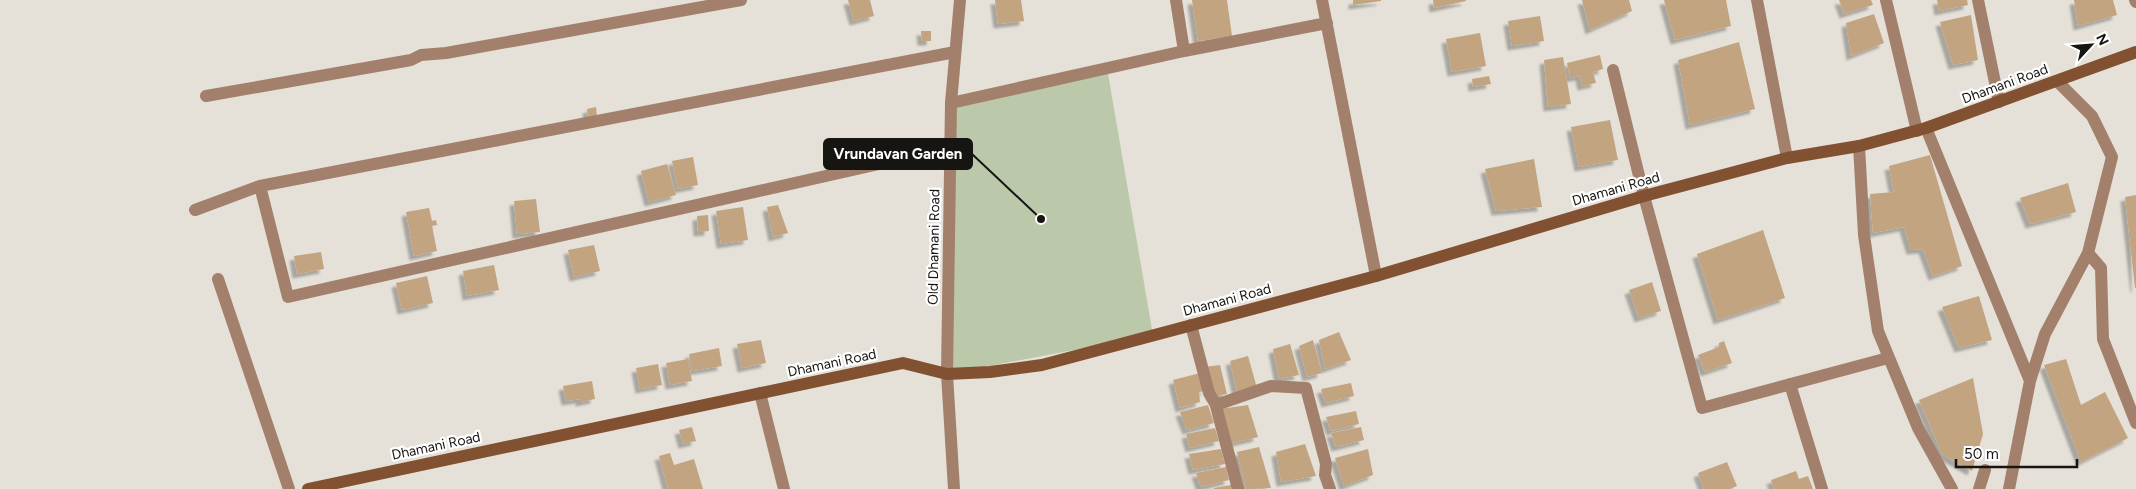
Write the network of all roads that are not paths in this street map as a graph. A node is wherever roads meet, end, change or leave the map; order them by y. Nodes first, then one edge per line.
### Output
1 (741, 0) edge
2 (960, 0) edge
3 (1176, 0) edge
4 (1322, 0) edge
5 (1757, 0) edge
6 (1886, 0) edge
7 (1978, 0) edge
8 (1327, 23) junction
9 (1184, 51) junction
10 (955, 52) junction
11 (2136, 52) edge
12 (1613, 70) dead end
13 (2057, 81) junction
14 (206, 96) dead end
15 (1999, 102) junction
16 (951, 103) junction
17 (1922, 130) junction
18 (1859, 146) junction
19 (950, 148) junction
20 (1787, 158) junction
21 (260, 186) junction
22 (1644, 196) junction
23 (195, 210) dead end
24 (2088, 253) junction
25 (1376, 276) junction
26 (218, 279) dead end
27 (1191, 325) junction
28 (1888, 358) junction
29 (947, 374) junction
30 (2030, 381) junction
31 (1790, 384) junction
32 (760, 393) junction
33 (1216, 406) dead end
34 (2136, 423) edge
35 (1986, 470) dead end
36 (289, 489) edge
37 (308, 489) edge
38 (784, 489) edge
39 (954, 489) edge
40 (1238, 489) edge
41 (1330, 489) edge
42 (1822, 489) edge
43 (1952, 489) edge
44 (1979, 489) edge
45 (2009, 489) edge

1 - 14 street
2 - 10 street, Old Dhamani Road
3 - 9 street
4 - 8 street
5 - 20 street
6 - 17 street
7 - 15 street
8 - 9 street
8 - 25 street
9 - 16 street
10 - 16 street, Old Dhamani Road
10 - 21 street
11 - 13 main road, Dhamani Road
12 - 22 street
13 - 15 main road, Dhamani Road
13 - 24 street
15 - 17 main road, Dhamani Road
16 - 19 street, Old Dhamani Road
17 - 18 main road, Dhamani Road
17 - 30 street
18 - 20 main road, Dhamani Road
18 - 28 street
19 - 21 street
19 - 29 street, Old Dhamani Road
20 - 22 main road, Dhamani Road
21 - 23 street
22 - 25 main road, Dhamani Road
22 - 31 street
24 - 30 street
24 - 34 street
25 - 27 main road, Dhamani Road
26 - 36 street
27 - 29 main road, Dhamani Road
27 - 41 street
28 - 31 street
28 - 43 street
29 - 32 main road, Dhamani Road
29 - 39 street, Old Dhamani Road
30 - 45 street
31 - 42 street
32 - 37 main road, Dhamani Road
32 - 38 street
33 - 40 street
35 - 44 street

